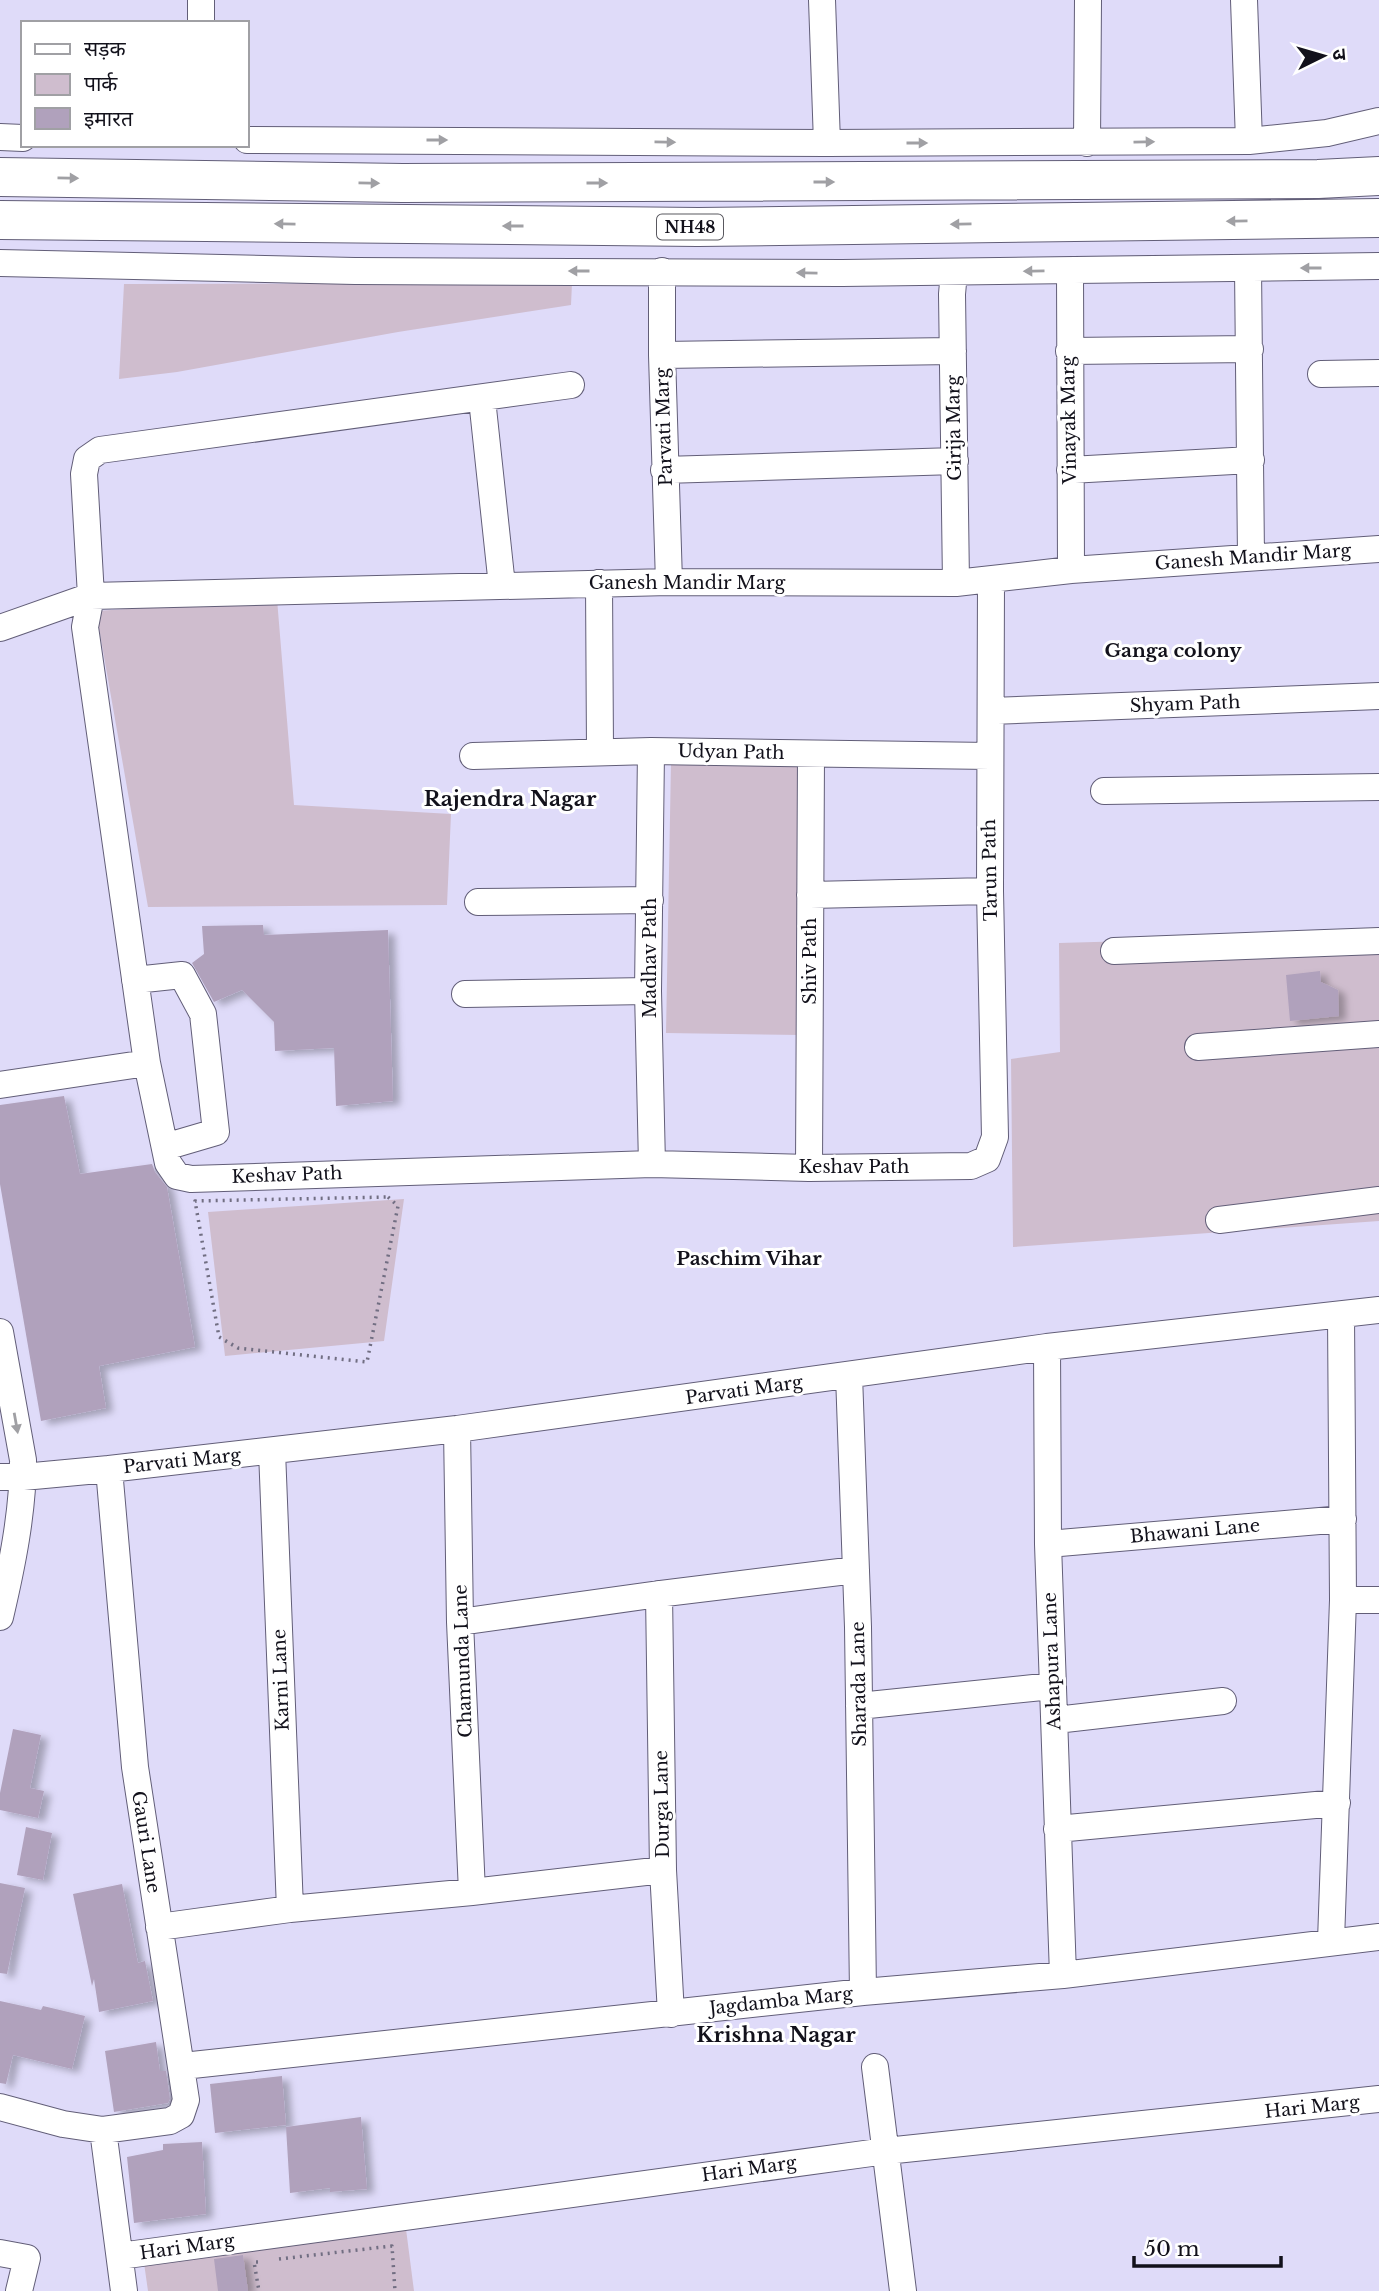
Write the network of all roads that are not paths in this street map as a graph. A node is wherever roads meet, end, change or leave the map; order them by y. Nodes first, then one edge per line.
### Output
1 (201, 0) edge
2 (822, 0) edge
3 (1088, 0) edge
4 (1244, 0) edge
5 (201, 21) edge
6 (1379, 121) edge
7 (0, 137) edge
8 (21, 138) edge
9 (248, 140) edge
10 (1249, 141) junction
11 (827, 143) junction
12 (1087, 143) junction
13 (1379, 176) edge
14 (0, 177) edge
15 (1379, 218) edge
16 (0, 220) edge
17 (0, 263) edge
18 (1379, 266) edge
19 (1248, 268) junction
20 (663, 271) junction
21 (1070, 271) junction
22 (954, 272) junction
23 (1250, 349) junction
24 (953, 351) junction
25 (1069, 351) junction
26 (662, 355) junction
27 (1379, 373) edge
28 (1321, 374) dead end
29 (571, 385) dead end
30 (482, 399) junction
31 (1251, 460) junction
32 (955, 461) junction
33 (664, 470) junction
34 (1070, 470) junction
35 (1379, 549) edge
36 (1251, 557) junction
37 (1071, 570) junction
38 (991, 580) junction
39 (669, 582) junction
40 (599, 583) junction
41 (956, 583) junction
42 (502, 586) junction
43 (91, 596) junction
44 (0, 628) edge
45 (1379, 696) edge
46 (991, 711) junction
47 (600, 751) junction
48 (651, 751) junction
49 (811, 754) junction
50 (473, 756) dead end
51 (990, 756) junction
52 (1379, 786) edge
53 (1104, 791) dead end
54 (990, 891) junction
55 (810, 895) junction
56 (650, 900) junction
57 (478, 902) dead end
58 (1379, 941) edge
59 (1114, 951) dead end
60 (135, 980) junction
61 (649, 991) junction
62 (465, 993) dead end
63 (1379, 1034) edge
64 (1198, 1047) dead end
65 (147, 1063) junction
66 (0, 1085) edge
67 (165, 1147) junction
68 (987, 1159) joint
69 (652, 1164) junction
70 (809, 1168) junction
71 (1379, 1200) edge
72 (1219, 1220) dead end
73 (1379, 1310) edge
74 (1341, 1315) junction
75 (0, 1332) edge
76 (1048, 1347) junction
77 (849, 1375) junction
78 (457, 1429) junction
79 (272, 1451) junction
80 (109, 1469) junction
81 (11, 1477) edge
82 (1343, 1519) junction
83 (1048, 1544) junction
84 (856, 1570) junction
85 (659, 1594) junction
86 (1343, 1600) junction
87 (1379, 1600) edge
88 (0, 1617) edge
89 (460, 1622) junction
90 (1052, 1686) junction
91 (1223, 1701) dead end
92 (859, 1706) junction
93 (1056, 1720) junction
94 (1337, 1803) junction
95 (1057, 1829) junction
96 (663, 1870) junction
97 (472, 1892) junction
98 (290, 1909) junction
99 (159, 1927) junction
100 (1379, 1937) edge
101 (1331, 1941) junction
102 (1063, 1975) junction
103 (863, 1992) junction
104 (670, 2014) junction
105 (183, 2066) junction
106 (875, 2067) dead end
107 (1379, 2099) edge
108 (0, 2107) edge
109 (103, 2130) junction
110 (886, 2151) junction
111 (0, 2253) edge
112 (120, 2256) junction
113 (27, 2258) junction
114 (19, 2291) edge
115 (30, 2291) edge
116 (124, 2291) edge
117 (904, 2291) edge

1 - 5 street
2 - 11 street
3 - 12 street
4 - 10 street
6 - 10 street
7 - 8 street
9 -> 11 street
12 -> 10 street
11 -> 12 street
14 -> 13 highway
15 -> 16 highway, NH48
20 -> 17 street
18 -> 19 street
19 - 21 street
19 - 23 street
22 -> 20 street
20 - 26 street, Parvati Marg
21 -> 22 street
21 - 25 street, Vinayak Marg
22 - 24 street, Girija Marg
23 - 25 street
23 - 31 street
24 - 26 street
24 - 32 street, Girija Marg
25 - 34 street, Vinayak Marg
26 - 33 street, Parvati Marg
27 - 28 street
29 - 30 street, Keshav Path
30 - 42 street
30 - 43 street, Keshav Path
31 - 34 street
31 - 36 street
32 - 33 street
32 - 41 street, Girija Marg
33 - 39 street, Parvati Marg
34 - 37 street, Vinayak Marg
35 - 36 street, Ganesh Mandir Marg
36 - 37 street, Ganesh Mandir Marg
37 - 38 street, Ganesh Mandir Marg
38 - 41 street, Ganesh Mandir Marg
38 - 46 street, Tarun Path
39 - 40 street, Ganesh Mandir Marg
39 - 41 street, Ganesh Mandir Marg
40 - 42 street, Ganesh Mandir Marg
40 - 47 street
42 - 43 street, Ganesh Mandir Marg
43 - 44 street, Ganesh Mandir Marg
43 - 60 street, Keshav Path
45 - 46 street, Shyam Path
46 - 51 street, Tarun Path
47 - 48 street, Udyan Path
47 - 50 street, Udyan Path
48 - 49 street, Udyan Path
48 - 56 street, Madhav Path
49 - 51 street, Udyan Path
49 - 55 street, Shiv Path
51 - 54 street, Tarun Path
52 - 53 street
54 - 55 street
54 - 68 street, Tarun Path
55 - 70 street, Shiv Path
56 - 57 street
56 - 61 street, Madhav Path
58 - 59 street
60 - 65 street, Keshav Path
60 - 67 street
61 - 62 street
61 - 69 street, Madhav Path
63 - 64 street
65 - 66 street
65 - 67 street, Keshav Path
67 - 69 street, Keshav Path
68 - 70 street, Keshav Path
69 - 70 street, Keshav Path
71 - 72 street
73 - 74 street, Parvati Marg
74 - 76 street, Parvati Marg
74 - 82 street
75 -> 81 street
76 - 77 street, Parvati Marg
76 - 83 street, Ashapura Lane
77 - 78 street, Parvati Marg
77 - 84 street, Sharada Lane
78 - 79 street, Parvati Marg
78 - 89 street, Chamunda Lane
79 - 80 street, Parvati Marg
79 - 98 street, Karni Lane
80 - 81 street
80 - 99 street, Gauri Lane
81 - 88 street
82 - 83 street, Bhawani Lane
82 - 86 street
83 - 90 street, Ashapura Lane
84 - 85 street
84 - 92 street, Sharada Lane
85 - 89 street
85 - 96 street, Durga Lane
86 - 87 street
86 - 94 street
89 - 97 street, Chamunda Lane
90 - 92 street
90 - 93 street, Ashapura Lane
91 - 93 street
92 - 103 street, Sharada Lane
93 - 95 street, Ashapura Lane
94 - 95 street
94 - 101 street
95 - 102 street, Ashapura Lane
96 - 97 street
96 - 104 street, Durga Lane
97 - 98 street
98 - 99 street
99 - 105 street, Gauri Lane
100 - 101 street, Jagdamba Marg
101 - 102 street, Jagdamba Marg
102 - 103 street, Jagdamba Marg
103 - 104 street, Jagdamba Marg
104 - 105 street, Jagdamba Marg
105 - 109 street, Gauri Lane
106 - 110 street
107 - 110 street, Hari Marg
108 - 109 street
109 - 112 street
110 - 112 street, Hari Marg
110 - 117 street
111 - 113 street
112 - 116 street
113 - 114 street
113 - 115 street

